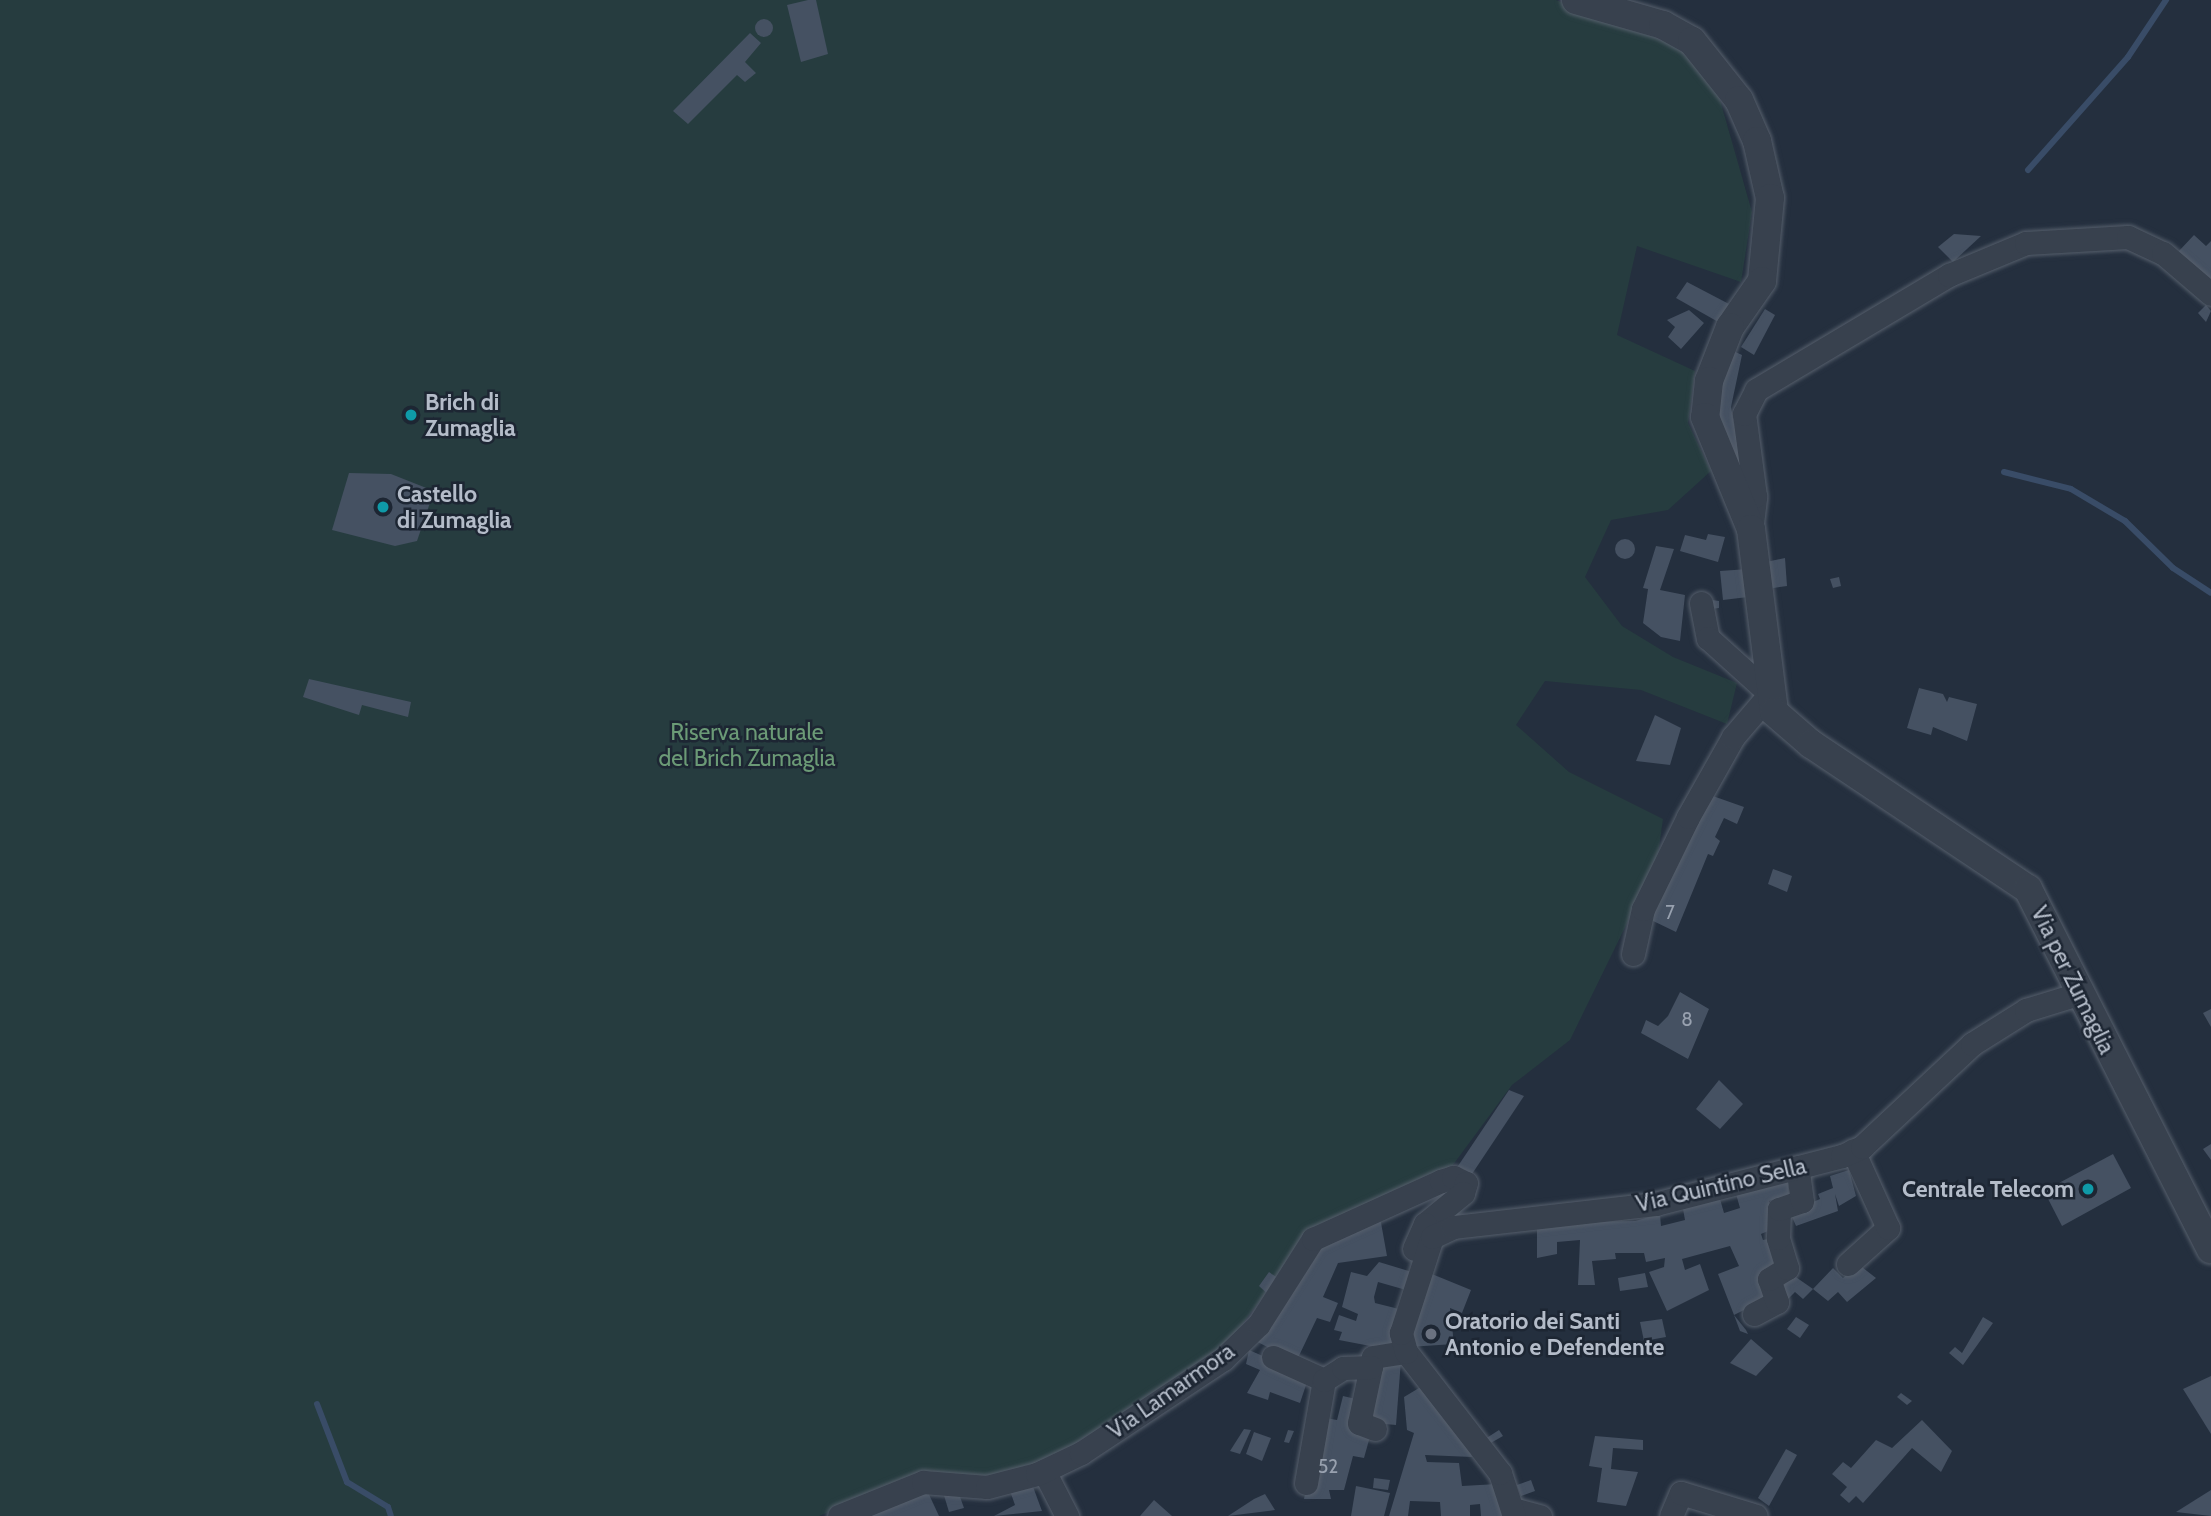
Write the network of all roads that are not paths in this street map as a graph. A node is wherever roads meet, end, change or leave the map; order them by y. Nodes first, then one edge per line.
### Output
1 (1576, 0) edge
2 (2211, 294) edge
3 (1751, 531) junction
4 (1701, 603) dead end
5 (1768, 694) junction
6 (1633, 954) dead end
7 (2078, 994) junction
8 (1853, 1151) junction
9 (1797, 1167) junction
10 (2211, 1249) edge
11 (1848, 1264) dead end
12 (1421, 1266) junction
13 (1754, 1314) dead end
14 (1406, 1352) junction
15 (1273, 1357) dead end
16 (1371, 1367) junction
17 (1324, 1380) junction
18 (1376, 1429) dead end
19 (1044, 1471) junction
20 (1306, 1483) dead end
21 (1513, 1512) edge
22 (839, 1516) edge
23 (1067, 1516) edge
24 (1540, 1516) edge
25 (1671, 1516) edge
26 (1756, 1516) edge

1 - 3 street, Via per Zumaglia
2 - 3 street
3 - 5 street, Via per Zumaglia
4 - 5 street
5 - 6 street
5 - 7 street, Via per Zumaglia
7 - 8 street, Via Quintino Sella
7 - 10 street, Via per Zumaglia
8 - 9 street, Via Quintino Sella
8 - 11 street
9 - 12 street, Via Quintino Sella
9 - 13 street
12 - 14 street, Via Quintino Sella
12 - 19 street, Via Lamarmora
14 - 16 street
14 - 21 street
15 - 17 street
16 - 17 street
16 - 18 street
17 - 20 street
19 - 22 street, Via Lamarmora
19 - 23 street
21 - 24 street
25 - 26 street

